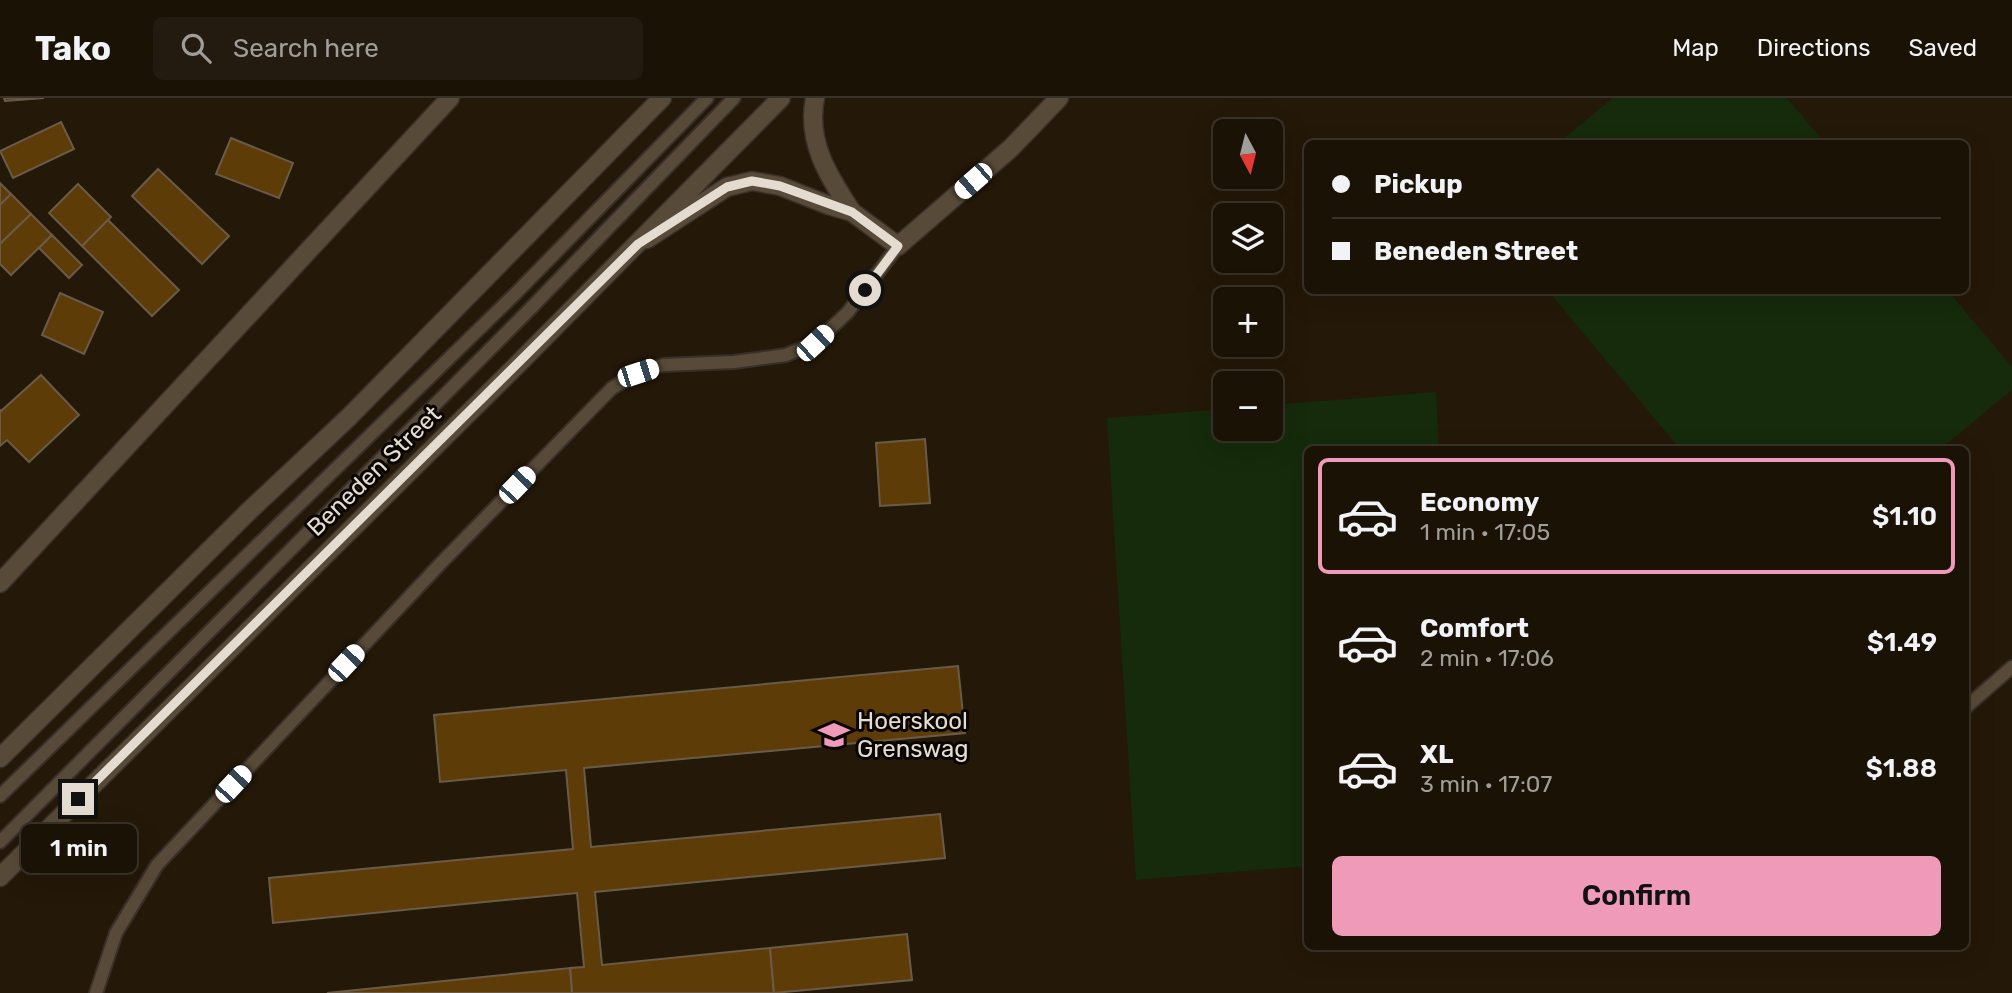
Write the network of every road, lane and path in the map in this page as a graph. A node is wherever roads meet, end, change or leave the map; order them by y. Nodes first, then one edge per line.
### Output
1 (450, 98) edge
2 (662, 98) edge
3 (707, 98) edge
4 (734, 98) edge
5 (781, 98) edge
6 (815, 98) edge
7 (1059, 98) edge
8 (852, 212) junction
9 (638, 244) junction
10 (898, 246) junction
11 (0, 583) edge
12 (2012, 667) edge
13 (1969, 705) edge
14 (0, 758) edge
15 (0, 796) edge
16 (0, 842) edge
17 (0, 877) edge
18 (96, 993) edge

1 - 11 main road
2 - 14 main road
3 - 15 lane
4 - 16 lane
5 - 9 main road, Beneden Street
6 - 8 main road
7 - 10 main road
8 - 9 main road
8 - 10 main road
9 - 17 main road, Beneden Street
10 - 18 lane
12 - 13 lane

